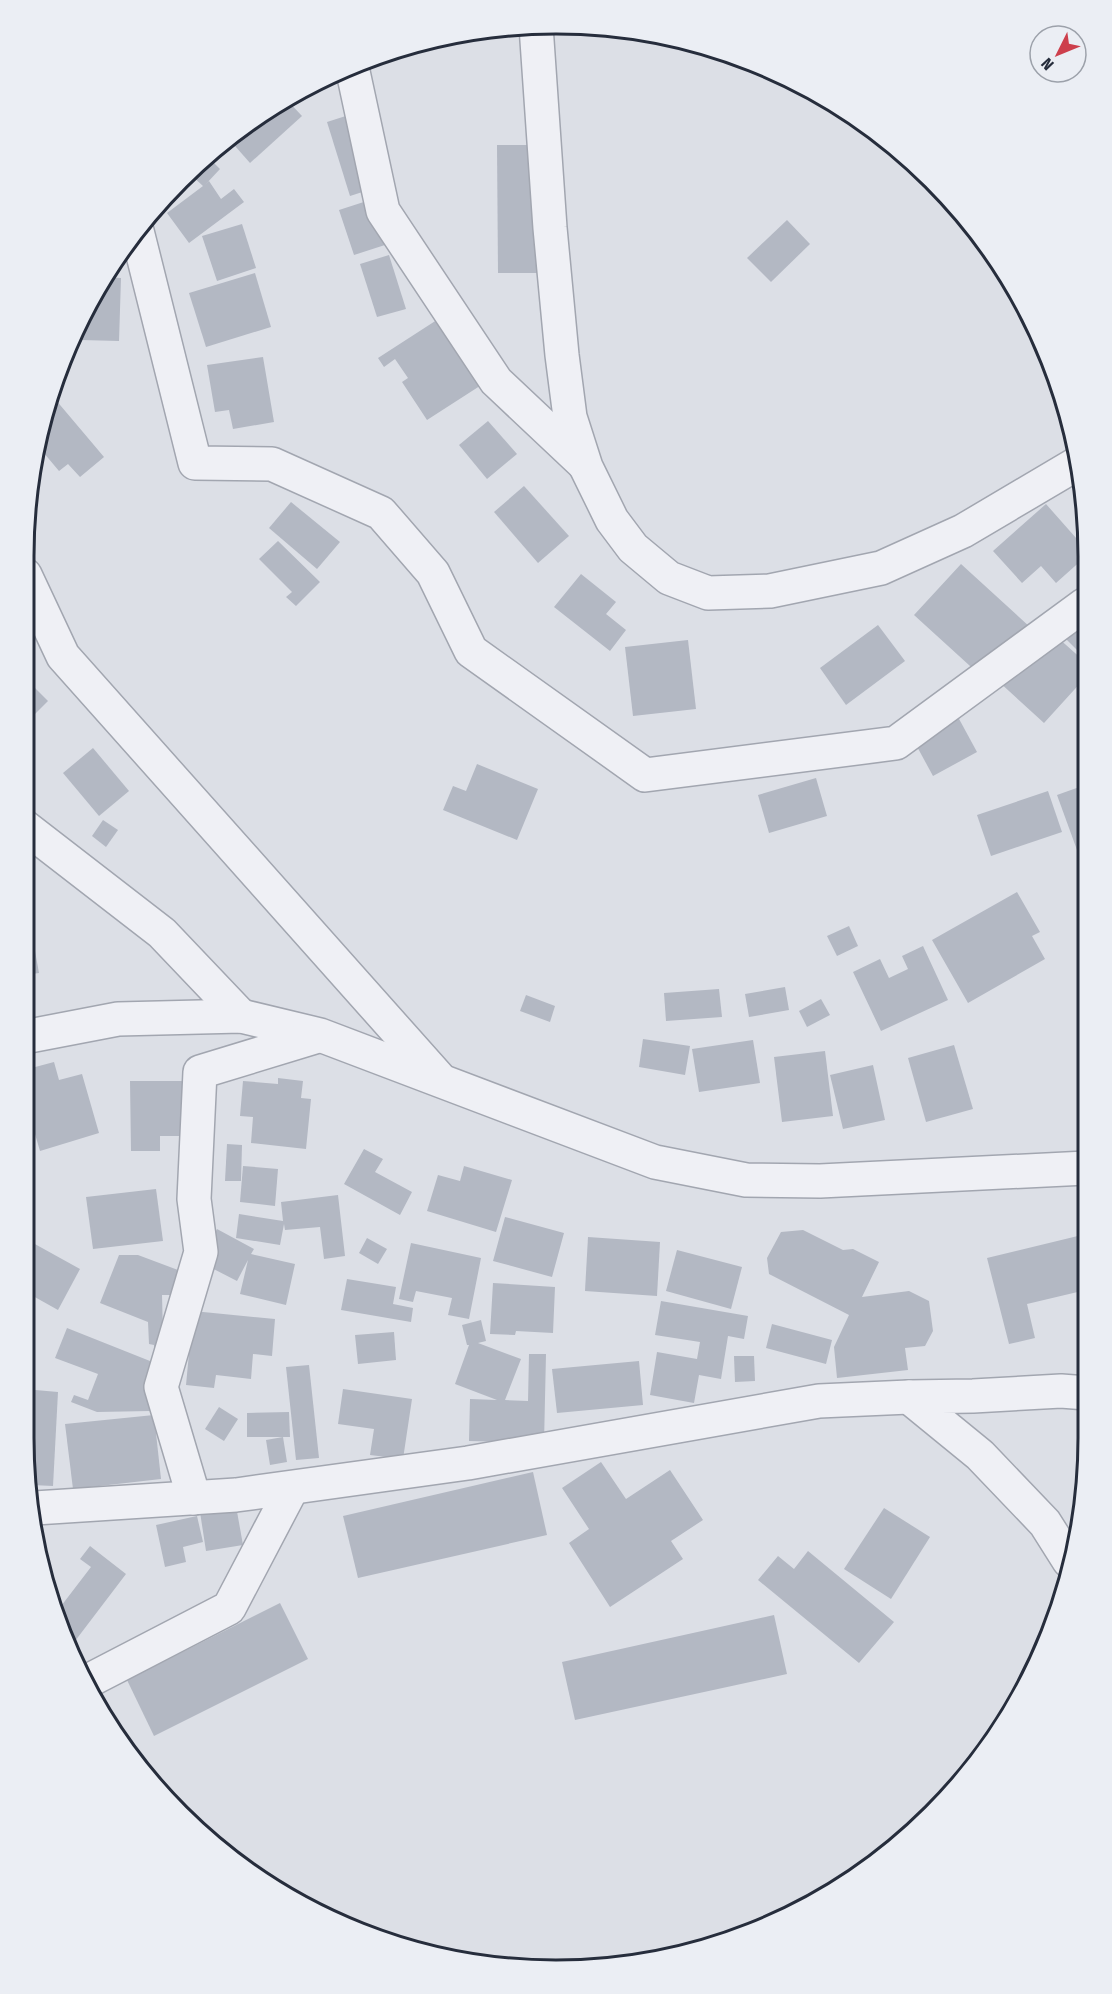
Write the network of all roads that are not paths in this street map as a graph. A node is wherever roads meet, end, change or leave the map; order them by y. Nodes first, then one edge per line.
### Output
1 (537, 35) edge
2 (354, 75) edge
3 (140, 242) edge
4 (586, 466) junction
5 (1069, 468) edge
6 (34, 594) edge
7 (1078, 609) edge
8 (34, 834) edge
9 (241, 1016) junction
10 (34, 1035) edge
11 (320, 1035) junction
12 (441, 1081) junction
13 (1078, 1168) edge
14 (1078, 1392) edge
15 (909, 1396) junction
16 (292, 1488) junction
17 (194, 1498) junction
18 (39, 1508) edge
19 (1064, 1553) edge
20 (93, 1678) edge

1 - 4 street
2 - 4 street
3 - 7 street
4 - 5 street
6 - 12 street
8 - 9 street
9 - 10 street
9 - 11 street
11 - 12 street
11 - 17 street
12 - 13 street
14 - 15 street
15 - 16 street
15 - 19 street
16 - 17 street
16 - 20 street
17 - 18 street

